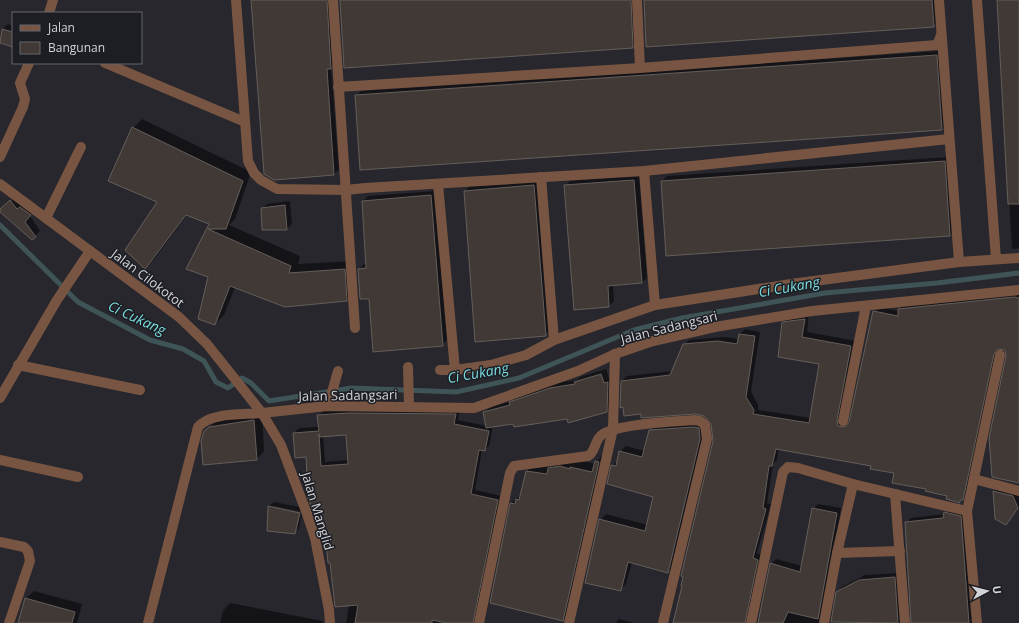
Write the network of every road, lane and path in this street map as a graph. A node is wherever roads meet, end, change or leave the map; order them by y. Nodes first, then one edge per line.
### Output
1 (53, 0) edge
2 (236, 0) edge
3 (333, 0) edge
4 (637, 0) edge
5 (939, 0) edge
6 (977, 0) edge
7 (49, 12) edge
8 (941, 35) junction
9 (29, 64) edge
10 (108, 64) edge
11 (640, 68) junction
12 (338, 87) junction
13 (245, 122) junction
14 (949, 138) junction
15 (81, 147) dead end
16 (0, 157) edge
17 (644, 171) junction
18 (541, 177) junction
19 (0, 184) edge
20 (438, 184) junction
21 (346, 190) junction
22 (46, 218) junction
23 (90, 251) junction
24 (1019, 258) edge
25 (996, 259) junction
26 (959, 262) junction
27 (1019, 290) edge
28 (655, 305) junction
29 (866, 306) junction
30 (355, 328) dead end
31 (554, 340) junction
32 (615, 354) junction
33 (1000, 355) dead end
34 (18, 365) junction
35 (408, 367) dead end
36 (440, 370) dead end
37 (455, 370) junction
38 (338, 371) dead end
39 (140, 390) dead end
40 (0, 398) edge
41 (328, 402) junction
42 (408, 402) junction
43 (262, 413) junction
44 (843, 421) dead end
45 (613, 429) junction
46 (0, 460) edge
47 (78, 477) dead end
48 (974, 478) junction
49 (853, 484) junction
50 (1019, 491) edge
51 (895, 494) junction
52 (967, 512) junction
53 (0, 542) edge
54 (900, 551) junction
55 (837, 553) junction
56 (9, 623) edge
57 (148, 623) edge
58 (330, 623) edge
59 (479, 623) edge
60 (569, 623) edge
61 (663, 623) edge
62 (751, 623) edge
63 (824, 623) edge
64 (904, 623) edge
65 (977, 623) edge

1 - 7 street
2 - 13 street
3 - 12 street
4 - 11 street
5 - 8 street
6 - 25 street
8 - 11 street
8 - 14 street
9 - 16 street
10 - 13 street
11 - 12 street
12 - 21 street
13 - 21 street
14 - 17 street
14 - 26 street
15 - 22 street
17 - 18 street
17 - 28 street
18 - 20 street
18 - 31 street
19 - 22 street, Jalan Cilokotot
20 - 21 street
20 - 37 street
21 - 30 street
22 - 23 street, Jalan Cilokotot
23 - 34 street
23 - 43 street, Jalan Cilokotot
24 - 25 street
25 - 26 street
26 - 28 street
27 - 29 street, Jalan Sadangsari
28 - 31 street
29 - 32 street, Jalan Sadangsari
29 - 44 street
31 - 37 street
32 - 42 street, Jalan Sadangsari
32 - 45 street
33 - 48 street
34 - 39 street
34 - 40 street
35 - 42 street
36 - 37 street
38 - 41 street
41 - 42 street, Jalan Sadangsari
41 - 43 street, Jalan Sadangsari
43 - 57 street, Jalan Sadangsari
43 - 58 street, Jalan Manglid
45 - 59 street
45 - 60 street
45 - 61 street
46 - 47 street
48 - 50 street
48 - 52 street
49 - 51 street
49 - 55 street
49 - 62 street
51 - 52 street
51 - 54 street
52 - 65 street
53 - 56 street
54 - 55 street
54 - 64 street
55 - 63 street

